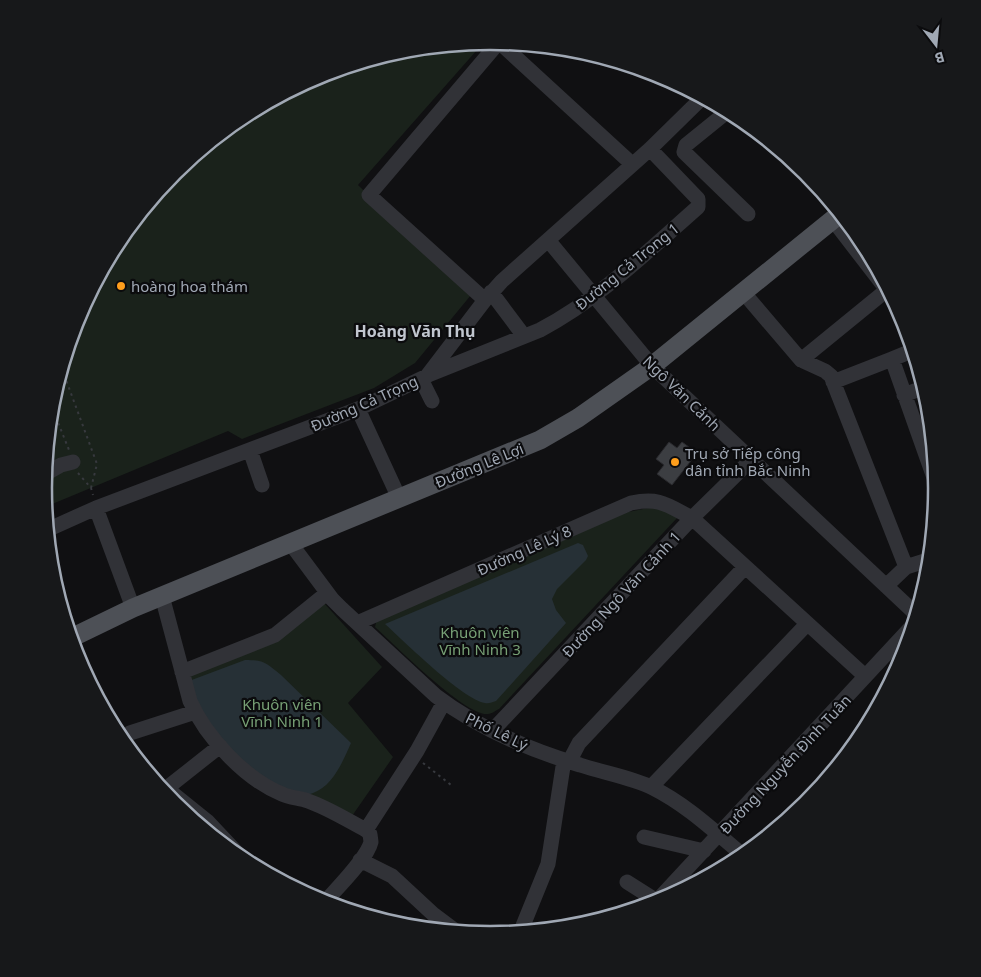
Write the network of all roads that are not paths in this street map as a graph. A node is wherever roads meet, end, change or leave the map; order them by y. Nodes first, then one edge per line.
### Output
1 (492, 50) edge
2 (508, 51) edge
3 (698, 102) edge
4 (721, 116) edge
5 (650, 149) junction
6 (632, 164) junction
7 (748, 214) dead end
8 (835, 218) edge
9 (548, 240) junction
10 (744, 292) junction
11 (883, 293) edge
12 (488, 296) junction
13 (594, 296) junction
14 (524, 336) junction
15 (907, 353) edge
16 (892, 359) junction
17 (801, 360) junction
18 (652, 366) junction
19 (424, 378) junction
20 (833, 382) junction
21 (918, 390) edge
22 (904, 395) junction
23 (432, 401) dead end
24 (358, 409) junction
25 (926, 443) edge
26 (250, 450) junction
27 (751, 460) junction
28 (73, 462) road end
29 (53, 470) edge
30 (262, 485) dead end
31 (399, 498) junction
32 (96, 508) junction
33 (692, 518) junction
34 (54, 527) edge
35 (291, 544) junction
36 (923, 562) edge
37 (746, 567) junction
38 (906, 567) junction
39 (886, 586) junction
40 (327, 593) junction
41 (162, 596) junction
42 (133, 608) junction
43 (912, 610) edge
44 (357, 623) junction
45 (806, 624) junction
46 (77, 635) edge
47 (904, 635) edge
48 (182, 672) junction
49 (865, 676) junction
50 (444, 702) junction
51 (195, 712) junction
52 (493, 730) junction
53 (128, 735) edge
54 (220, 746) junction
55 (566, 761) junction
56 (168, 786) edge
57 (651, 787) junction
58 (190, 808) edge
59 (213, 827) edge
60 (366, 830) junction
61 (719, 836) junction
62 (644, 837) dead end
63 (704, 851) junction
64 (737, 851) edge
65 (360, 860) junction
66 (626, 882) dead end
67 (668, 889) edge
68 (330, 896) edge
69 (649, 897) edge
70 (447, 924) edge
71 (523, 926) edge

1 - 12 street
2 - 6 street
3 - 5 street, Đường Cả Trọng
4 - 7 street
5 - 6 street, Đường Cả Trọng
5 - 13 street, Đường Cả Trọng 1
6 - 9 street, Đường Cả Trọng
8 - 10 main road, Đường Lê Lợi
9 - 12 street, Đường Cả Trọng
9 - 13 street, Ngô Văn Cảnh
10 - 17 street
10 - 18 main road, Đường Lê Lợi
11 - 17 street
12 - 14 street
12 - 19 street, Đường Cả Trọng
13 - 14 street, Đường Cả Trọng 1
13 - 18 street, Ngô Văn Cảnh
14 - 19 street, Đường Cả Trọng 1
15 - 16 street
16 - 20 street
16 - 22 street
17 - 20 street
18 - 27 street, Ngô Văn Cảnh
18 - 31 main road, Đường Lê Lợi
19 - 23 street
19 - 24 street, Đường Cả Trọng
20 - 38 street
21 - 22 street
22 - 25 street
24 - 26 street, Đường Cả Trọng
24 - 31 street
26 - 30 street
26 - 32 street, Đường Cả Trọng
27 - 33 street, Đường Ngô Văn Cảnh 1
27 - 39 street, Ngô Văn Cảnh
28 - 29 street
31 - 35 main road, Đường Lê Lợi
32 - 34 street, Đường Cả Trọng
32 - 42 street
33 - 37 street, Đường Lê Lý 8
33 - 44 street, Đường Lê Lý 8
33 - 52 street, Đường Ngô Văn Cảnh 1
35 - 40 street, Phố Lê Lý
35 - 41 main road, Đường Lê Lợi
36 - 38 street
37 - 45 street, Đường Lê Lý 8
37 - 55 street
38 - 39 street
39 - 43 street, Ngô Văn Cảnh
40 - 44 street, Phố Lê Lý
40 - 48 street
41 - 42 main road, Đường Lê Lợi
41 - 48 street
42 - 46 main road, Đường Lê Lợi
44 - 50 street, Phố Lê Lý
45 - 49 street, Đường Lê Lý 8
45 - 57 street
47 - 49 street, Đường Nguyễn Đình Tuân
48 - 51 street
49 - 61 street, Đường Nguyễn Đình Tuân
50 - 52 street, Phố Lê Lý
50 - 60 street
51 - 53 street
51 - 54 street
52 - 55 street, Phố Lê Lý
54 - 56 street
54 - 60 street
55 - 57 street, Phố Lê Lý
55 - 71 street
57 - 61 street, Phố Lê Lý
58 - 59 street
60 - 65 street
61 - 63 street, Đường Nguyễn Đình Tuân
61 - 64 street, Phố Lê Lý
62 - 63 street
63 - 67 street, Đường Nguyễn Đình Tuân
65 - 68 street
65 - 70 street
66 - 69 street

